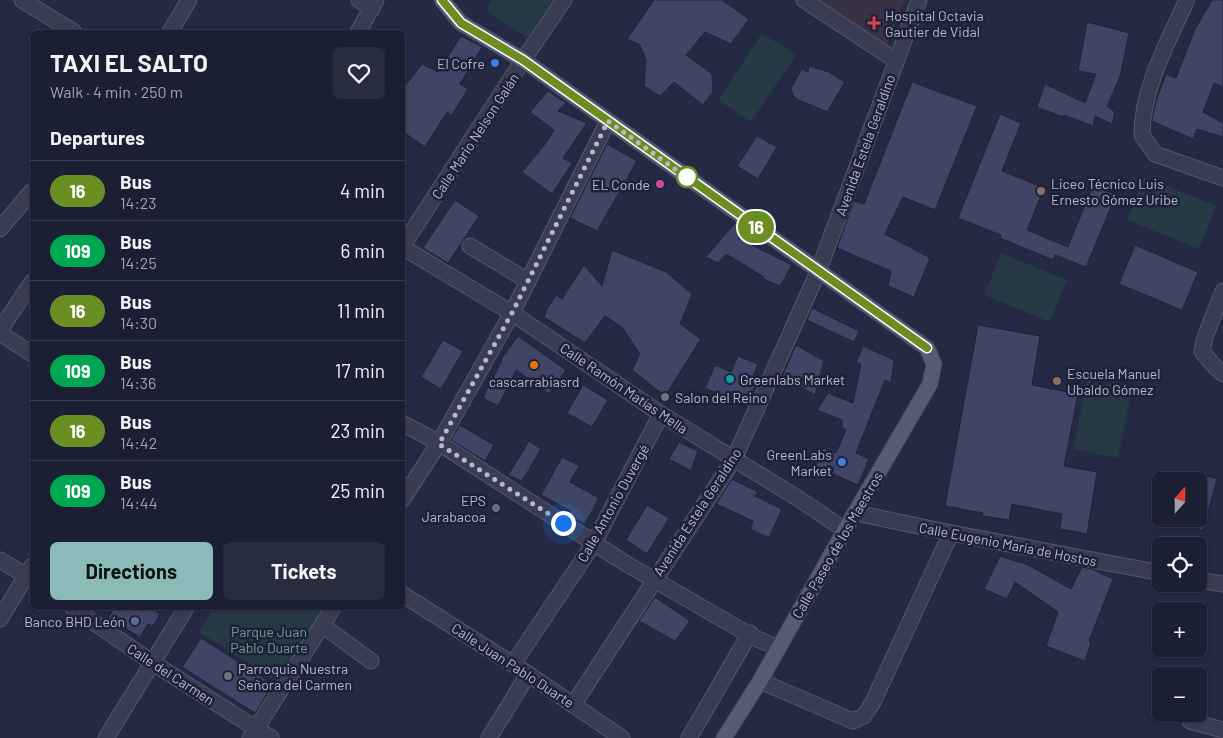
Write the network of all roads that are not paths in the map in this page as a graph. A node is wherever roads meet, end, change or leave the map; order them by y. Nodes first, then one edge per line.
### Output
1 (22, 0) edge
2 (189, 0) edge
3 (359, 0) edge
4 (442, 0) edge
5 (454, 0) edge
6 (564, 0) edge
7 (804, 0) edge
8 (918, 0) edge
9 (1187, 0) edge
10 (374, 4) edge
11 (461, 23) junction
12 (71, 30) edge
13 (171, 30) edge
14 (359, 30) edge
15 (523, 60) junction
16 (895, 60) junction
17 (608, 121) junction
18 (1223, 178) edge
19 (30, 193) edge
20 (0, 229) edge
21 (405, 242) edge
22 (470, 246) dead end
23 (405, 249) edge
24 (818, 272) junction
25 (528, 281) junction
26 (30, 285) edge
27 (1223, 291) edge
28 (512, 313) junction
29 (0, 331) edge
30 (30, 353) edge
31 (1223, 374) edge
32 (661, 414) junction
33 (405, 425) edge
34 (439, 444) junction
35 (734, 460) junction
36 (405, 495) edge
37 (856, 513) junction
38 (845, 530) junction
39 (951, 533) junction
40 (594, 542) junction
41 (0, 560) edge
42 (1152, 571) edge
43 (30, 574) edge
44 (30, 575) edge
45 (654, 580) junction
46 (1207, 581) edge
47 (1223, 584) edge
48 (405, 596) edge
49 (76, 610) edge
50 (185, 610) edge
51 (332, 610) edge
52 (0, 619) edge
53 (322, 625) junction
54 (750, 634) junction
55 (778, 648) junction
56 (371, 661) dead end
57 (153, 663) junction
58 (513, 664) junction
59 (528, 674) junction
60 (760, 681) junction
61 (574, 705) junction
62 (1190, 722) dead end
63 (1223, 730) edge
64 (253, 733) edge
65 (106, 738) edge
66 (271, 738) edge
67 (489, 738) edge
68 (622, 738) edge
69 (689, 738) edge
70 (724, 738) edge

1 - 12 street
2 - 13 street
3 - 10 street
4 - 11 main road
5 - 11 main road
6 - 15 street, Calle Mario Nelson Galán
7 - 16 street
8 - 16 street, Avenida Estela Geraldino
9 - 18 street
10 - 14 street
11 - 15 main road
15 - 17 main road
15 - 21 street, Calle Mario Nelson Galán
16 - 24 street, Avenida Estela Geraldino
17 - 24 main road
17 - 25 street
19 - 20 street
22 - 25 street
23 - 28 street, Calle Ramón Matías Mella
24 - 35 street, Avenida Estela Geraldino
24 - 37 main road, Calle Paseo de los Maestros
25 - 28 street
26 - 29 street
27 - 31 street
28 - 32 street, Calle Ramón Matías Mella
28 - 34 street
29 - 30 street
32 - 35 street, Calle Ramón Matías Mella
32 - 40 street, Calle Antonio Duvergé
33 - 34 street
34 - 36 street
34 - 40 street
35 - 38 street, Calle Ramón Matías Mella
35 - 45 street, Avenida Estela Geraldino
37 - 38 main road, Calle Paseo de los Maestros
37 - 39 street, Calle Eugenio María de Hostos
38 - 55 main road, Calle Paseo de los Maestros
39 - 42 street, Calle Eugenio María de Hostos
39 - 60 street
40 - 45 street
40 - 58 street, Calle Antonio Duvergé
41 - 43 street
44 - 52 street
45 - 54 street
45 - 61 street, Avenida Estela Geraldino
46 - 47 street
48 - 58 street, Calle Juan Pablo Duarte
49 - 57 street, Calle del Carmen
50 - 57 street
51 - 53 street
53 - 56 street
53 - 64 street
54 - 55 street
54 - 69 street
55 - 60 main road, Calle Paseo de los Maestros
57 - 64 street, Calle del Carmen
57 - 65 street
58 - 59 street, Calle Juan Pablo Duarte
59 - 61 street, Calle Juan Pablo Duarte
59 - 67 street
60 - 70 main road, Calle Paseo de los Maestros
61 - 68 street, Calle Juan Pablo Duarte
62 - 63 street
64 - 66 street, Calle del Carmen

